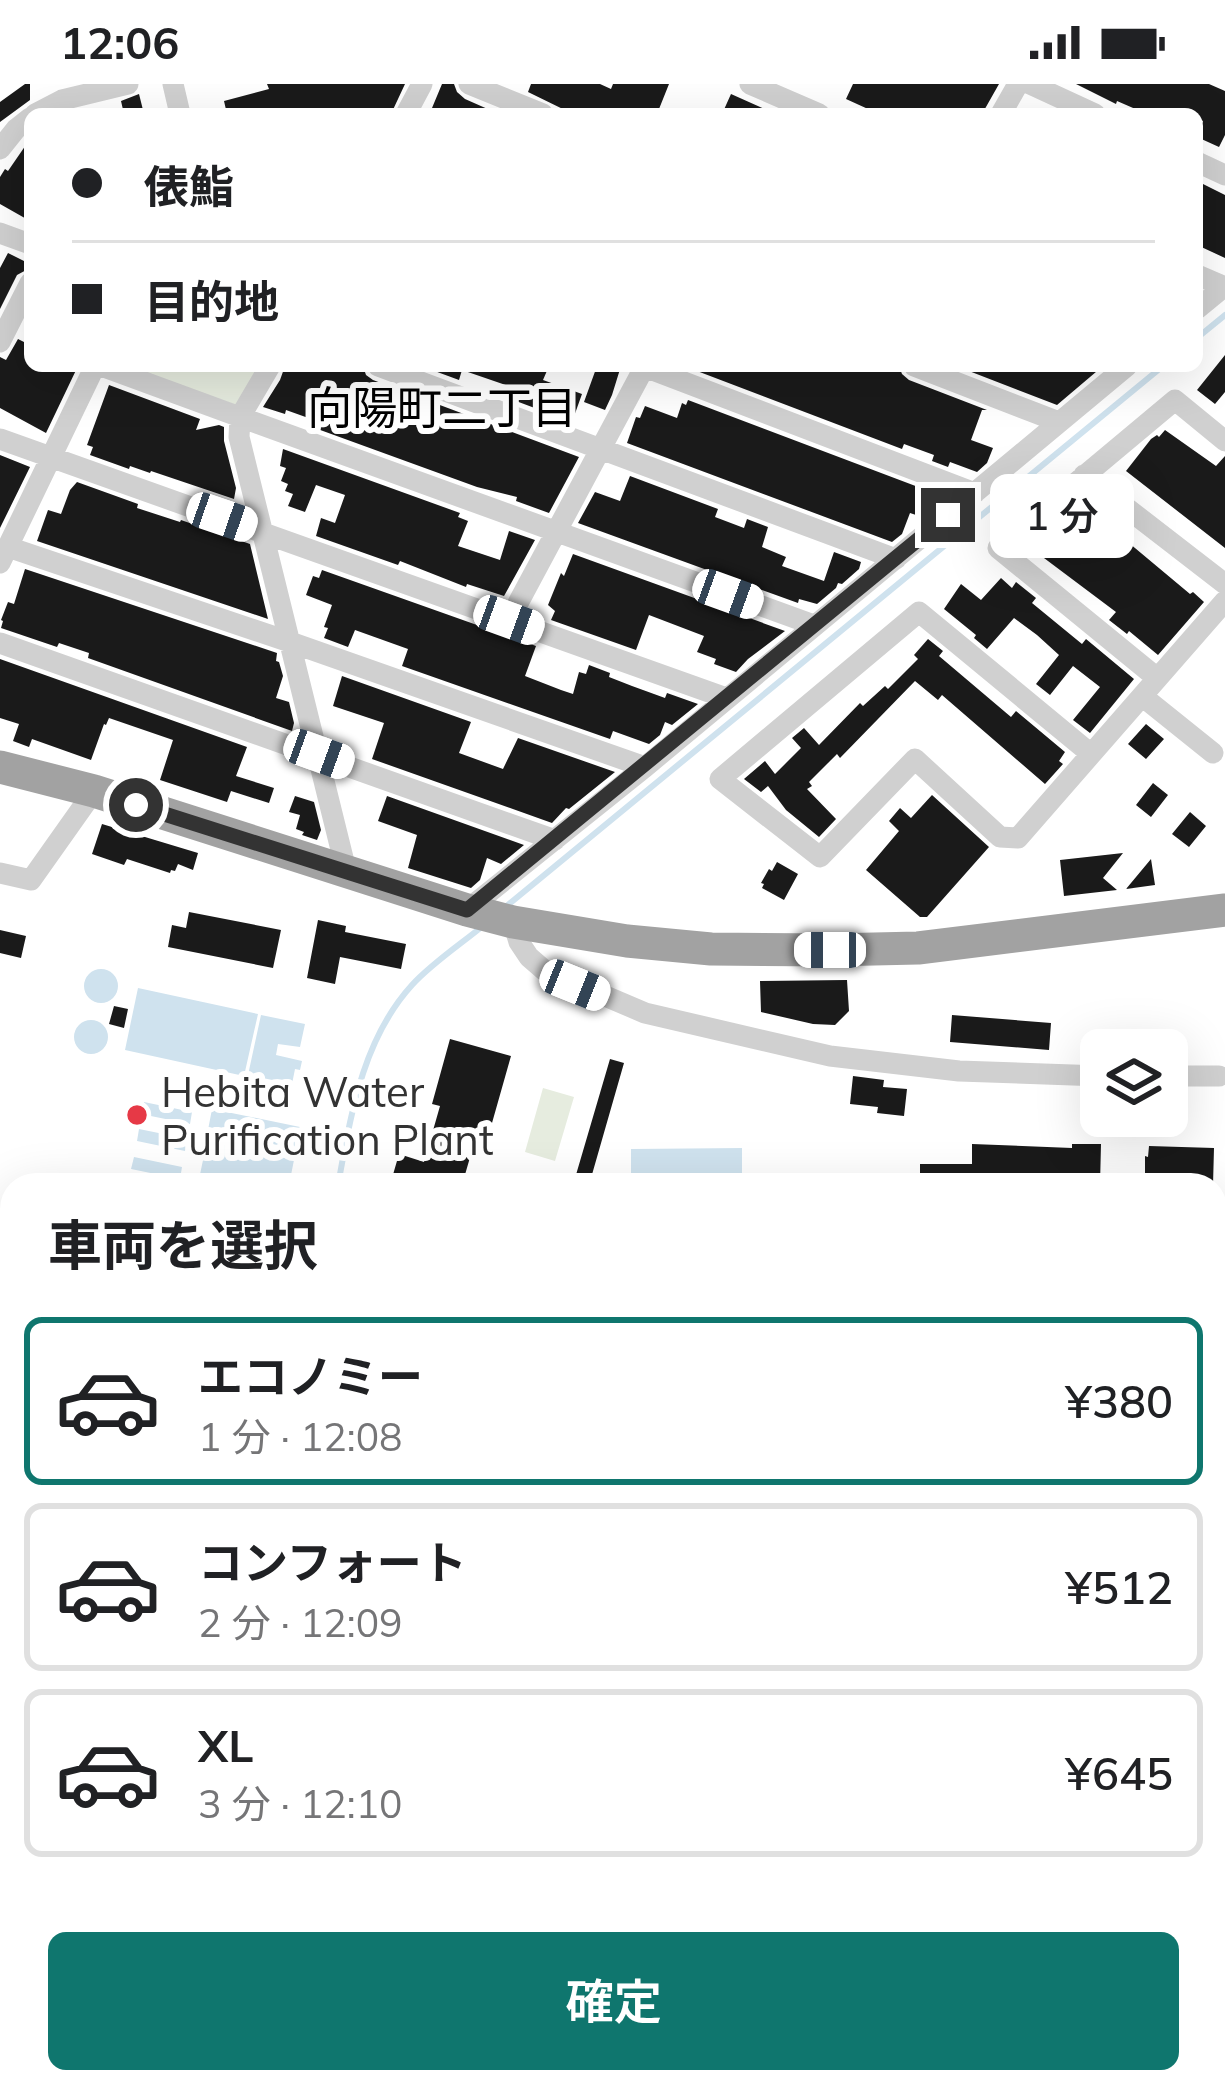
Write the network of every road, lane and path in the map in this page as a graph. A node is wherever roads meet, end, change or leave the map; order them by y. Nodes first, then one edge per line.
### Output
1 (128, 84) edge
2 (469, 84) edge
3 (750, 84) edge
4 (1030, 84) edge
5 (788, 100) edge
6 (48, 108) edge
7 (528, 108) edge
8 (1082, 108) edge
9 (24, 125) edge
10 (0, 149) edge
11 (24, 295) edge
12 (0, 342) edge
13 (95, 372) edge
14 (115, 372) edge
15 (266, 372) edge
16 (394, 372) edge
17 (641, 372) edge
18 (660, 372) edge
19 (930, 372) edge
20 (1120, 372) edge
21 (240, 417) junction
22 (1059, 422) junction
23 (0, 439) edge
24 (1225, 441) edge
25 (601, 448) junction
26 (52, 458) junction
27 (1084, 475) junction
28 (975, 493) junction
29 (265, 531) junction
30 (555, 531) junction
31 (4, 555) edge
32 (896, 559) junction
33 (1225, 584) edge
34 (1225, 601) edge
35 (509, 620) junction
36 (814, 625) junction
37 (290, 642) junction
38 (0, 643) edge
39 (1150, 687) junction
40 (726, 698) junction
41 (1213, 753) dead end
42 (319, 754) junction
43 (1091, 754) junction
44 (645, 766) junction
45 (0, 767) edge
46 (94, 791) junction
47 (555, 840) junction
48 (0, 873) edge
49 (347, 874) junction
50 (1225, 910) edge
51 (492, 917) junction
52 (1080, 1075) edge
53 (1188, 1076) edge
54 (1219, 1076) dead end

1 - 6 street
2 - 7 street
3 - 5 street
4 - 8 street
9 - 10 street
11 - 12 street
13 - 26 street
14 - 21 street
15 - 21 street
16 - 25 street
17 - 25 street
18 - 28 street
19 - 22 street
20 - 22 street
21 - 29 street
21 - 30 street
22 - 28 street
23 - 26 street
24 - 27 street
25 - 30 street
25 - 32 street
26 - 29 street
26 - 31 street
27 - 33 street
27 - 39 street
28 - 32 street
29 - 35 street
29 - 37 street
30 - 35 street
30 - 36 street
31 - 37 street
32 - 36 street
34 - 39 street
35 - 40 street
36 - 40 street
37 - 42 street
37 - 44 street
38 - 42 street
39 - 41 street
39 - 43 street
40 - 44 street
42 - 47 street
42 - 49 street
43 - 43 street
44 - 47 street
45 - 46 highway
46 - 48 street
46 - 49 highway
47 - 51 street
49 - 51 highway
50 - 51 highway
51 - 52 street
53 - 54 street

